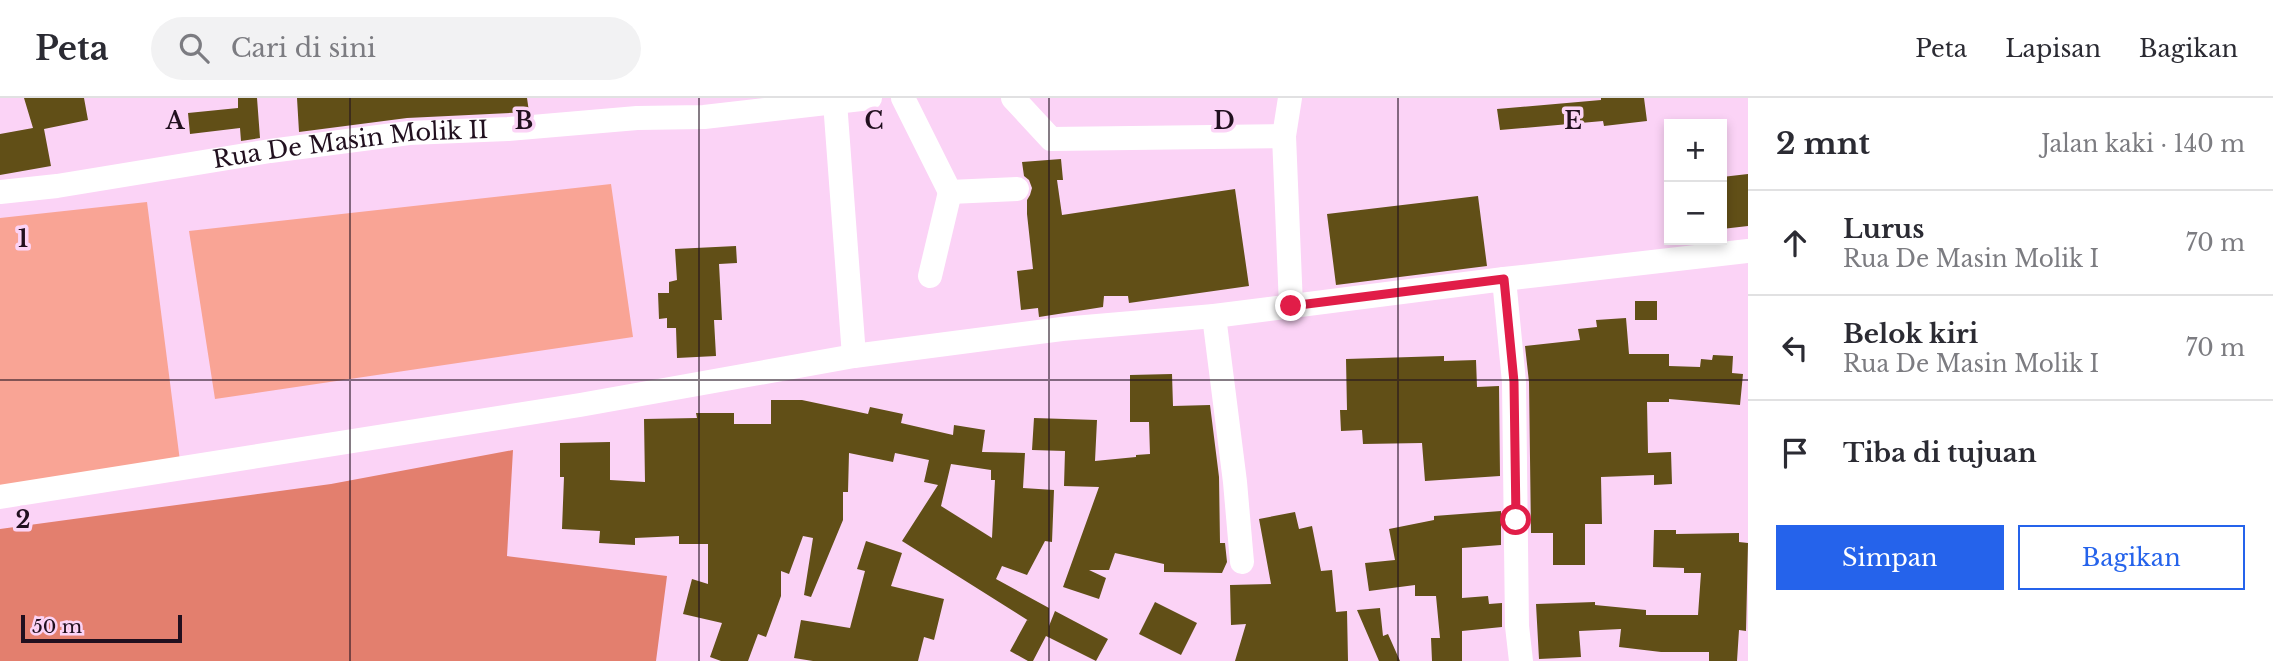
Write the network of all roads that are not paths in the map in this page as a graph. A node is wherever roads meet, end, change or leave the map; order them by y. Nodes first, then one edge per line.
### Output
1 (870, 98) edge
2 (903, 98) edge
3 (1013, 98) edge
4 (1290, 98) edge
5 (835, 102) junction
6 (1284, 136) junction
7 (1017, 189) dead end
8 (0, 192) edge
9 (950, 192) junction
10 (1748, 251) edge
11 (930, 276) dead end
12 (1504, 279) junction
13 (1291, 306) junction
14 (1214, 316) junction
15 (854, 356) junction
16 (0, 497) edge
17 (1242, 562) dead end
18 (1521, 661) edge

1 - 5 street, Rua De Masin Molik II
2 - 9 street
3 - 6 street
4 - 6 street
5 - 8 street, Rua De Masin Molik II
5 - 15 street
6 - 13 street
7 - 9 street
9 - 11 street
10 - 12 street
12 - 13 street
12 - 18 street
13 - 14 street
14 - 15 street
14 - 17 street
15 - 16 street

